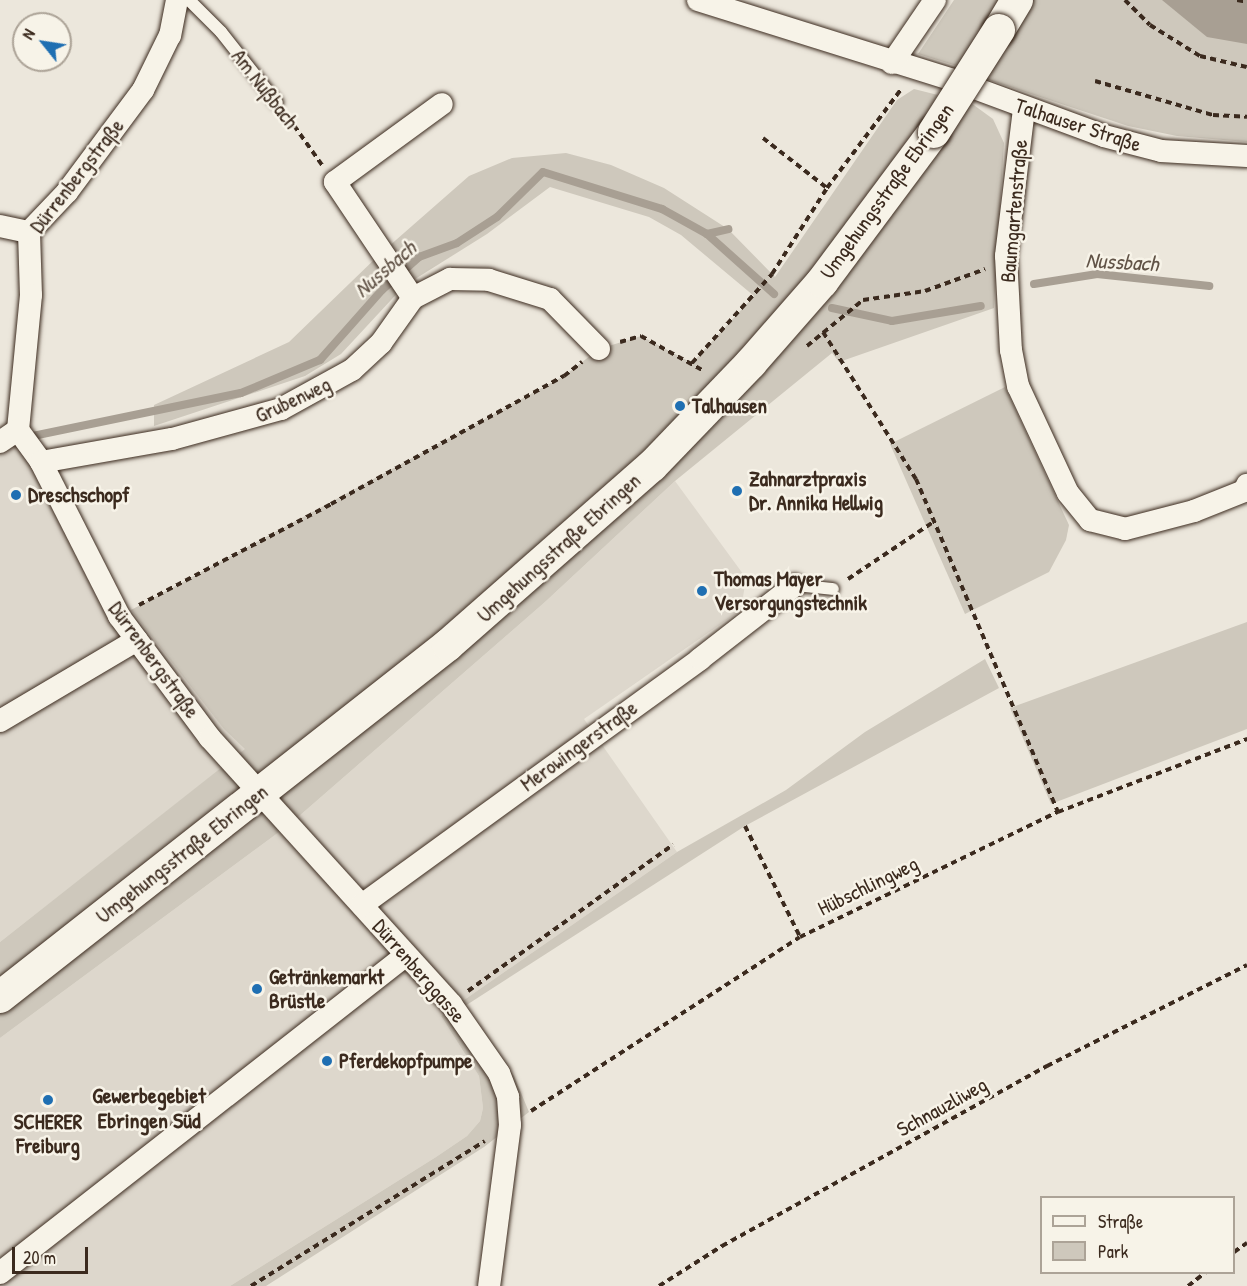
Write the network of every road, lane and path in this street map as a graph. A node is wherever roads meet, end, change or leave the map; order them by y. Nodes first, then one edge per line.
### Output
1 (177, 0) edge
2 (189, 0) edge
3 (698, 0) edge
4 (936, 0) edge
5 (1017, 0) edge
6 (1125, 0) edge
7 (1237, 0) edge
8 (1247, 2) edge
9 (892, 63) junction
10 (1247, 67) edge
11 (915, 70) junction
12 (1095, 81) dead end
13 (277, 103) joint
14 (442, 104) dead end
15 (1024, 109) junction
16 (1247, 117) edge
17 (763, 138) dead end
18 (1247, 156) edge
19 (335, 182) junction
20 (827, 188) junction
21 (0, 226) edge
22 (29, 232) junction
23 (990, 266) dead end
24 (409, 292) junction
25 (599, 349) junction
26 (692, 363) junction
27 (709, 375) dead end
28 (9, 436) edge
29 (41, 462) junction
30 (1247, 485) edge
31 (932, 523) junction
32 (795, 585) joint
33 (833, 589) joint
34 (131, 610) dead end
35 (137, 640) junction
36 (0, 721) edge
37 (1247, 739) edge
38 (260, 793) junction
39 (1058, 812) junction
40 (745, 826) dead end
41 (673, 845) dead end
42 (362, 905) junction
43 (800, 937) junction
44 (405, 956) junction
45 (1247, 965) edge
46 (0, 997) edge
47 (451, 1004) junction
48 (519, 1118) junction
49 (0, 1273) edge
50 (1203, 1274) edge
51 (251, 1286) edge
52 (489, 1286) edge
53 (659, 1286) edge
54 (1188, 1286) edge

1 - 22 street, Dürrenbergstraße
2 - 13 lane, Am Nußbach
3 - 9 street, Talhauser Straße
4 - 9 street
5 - 38 street, Umgehungsstraße Ebringen, bridge
6 - 10 path
7 - 8 path
9 - 11 street, Talhauser Straße
11 - 15 street, Talhauser Straße
11 - 20 path
12 - 16 path
13 - 19 path, Am Nußbach
14 - 19 street
15 - 18 street, Talhauser Straße
15 - 30 street, Baumgartenstraße
17 - 20 path
19 - 24 street
20 - 26 path
21 - 22 street
22 - 28 street, Dürrenbergstraße
23 - 31 path
24 - 25 street, Grubenweg
24 - 29 street, Grubenweg
25 - 26 path
25 - 34 path
26 - 27 path
28 - 29 street, Dürrenbergstraße
29 - 35 street, Dürrenbergstraße
31 - 33 path
31 - 39 path
32 - 33 lane
32 - 42 street, Merowingerstraße
35 - 36 street
35 - 38 street, Dürrenbergstraße
37 - 39 path, Hübschlingweg
38 - 42 street, Dürrenberggasse
38 - 46 street, Umgehungsstraße Ebringen
39 - 43 path, Hübschlingweg
40 - 43 path
41 - 47 path
42 - 44 street, Dürrenberggasse
43 - 48 path, Hübschlingweg
44 - 47 street, Dürrenberggasse
44 - 49 street
45 - 53 path, Schnauzliweg
47 - 48 street, Dürrenberggasse
48 - 51 path, Hübschlingweg
48 - 52 street, Dürrenberggasse
50 - 54 path

